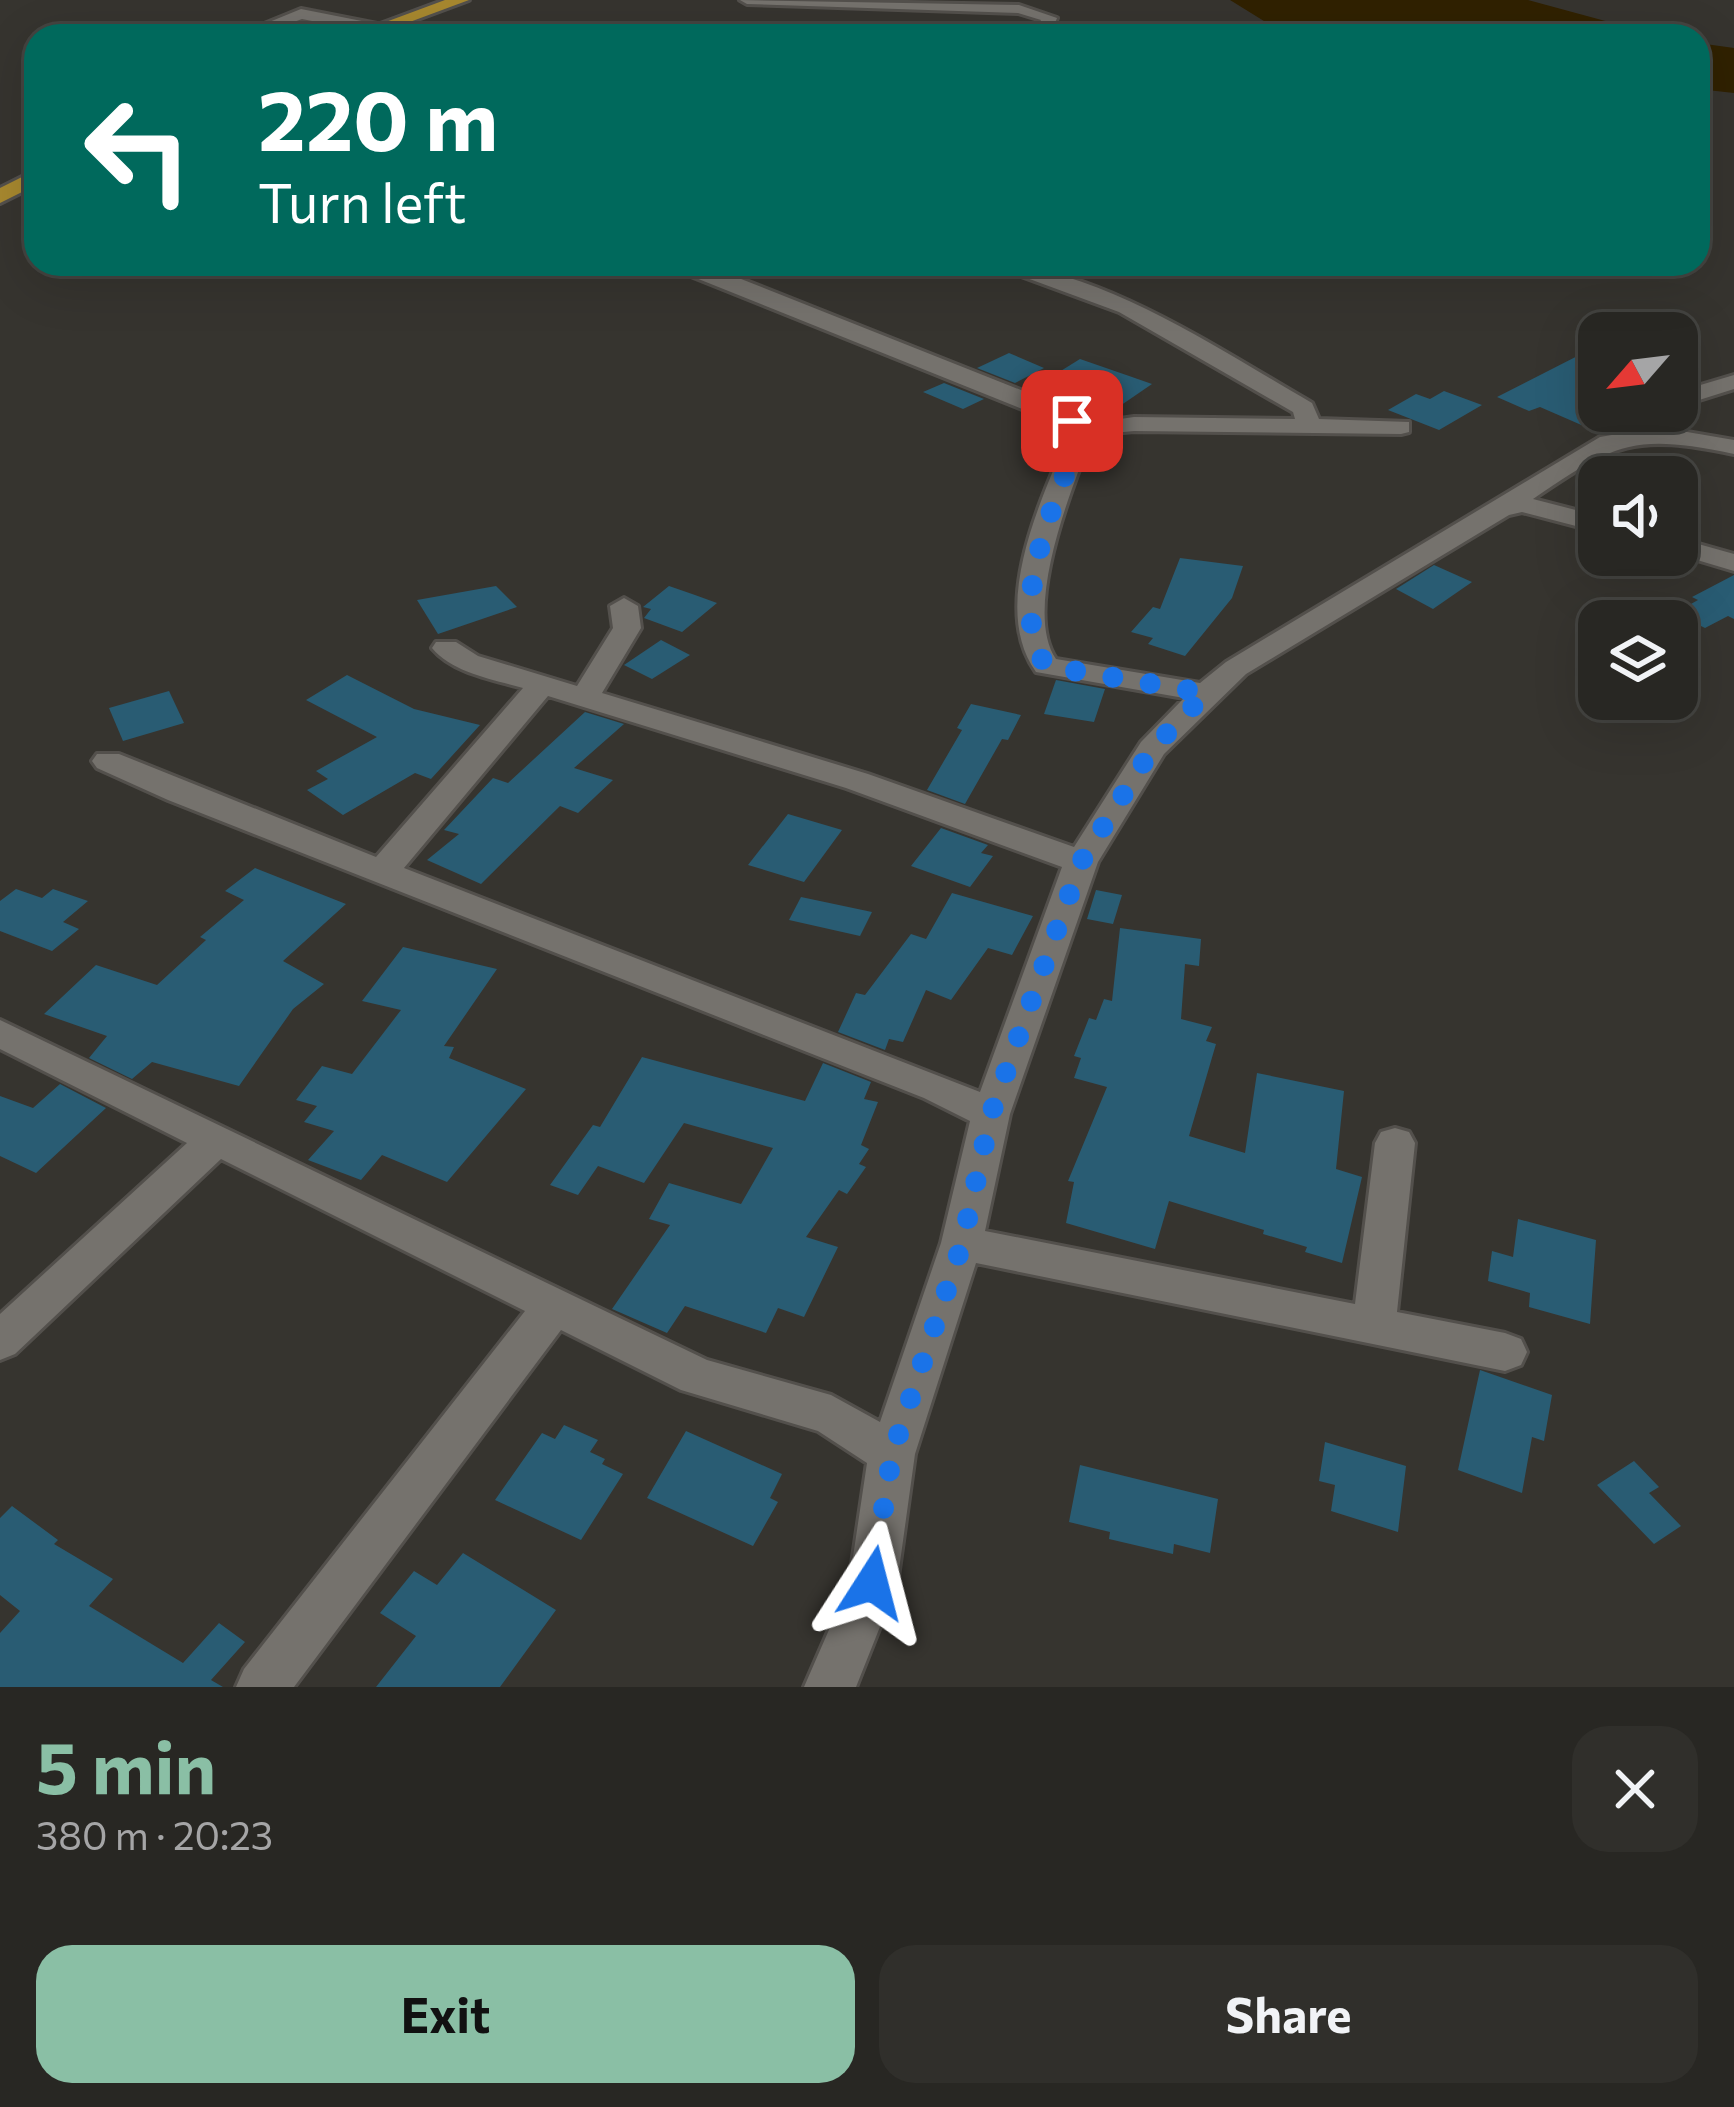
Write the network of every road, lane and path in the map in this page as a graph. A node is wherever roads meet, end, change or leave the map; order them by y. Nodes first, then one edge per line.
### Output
1 (461, 0) edge
2 (747, 0) edge
3 (272, 24) edge
4 (355, 24) edge
5 (391, 24) edge
6 (1047, 24) edge
7 (713, 276) edge
8 (1035, 276) edge
9 (1734, 382) edge
10 (1698, 393) edge
11 (1309, 424) junction
12 (1401, 427) dead end
13 (1622, 432) edge
14 (1615, 436) junction
15 (1079, 438) junction
16 (1734, 447) edge
17 (1500, 509) junction
18 (1578, 519) edge
19 (1698, 552) edge
20 (1734, 563) edge
21 (624, 606) dead end
22 (446, 648) dead end
23 (541, 686) junction
24 (1206, 693) junction
25 (586, 695) junction
26 (109, 761) dead end
27 (1081, 862) junction
28 (381, 873) junction
29 (0, 1033) edge
30 (991, 1114) junction
31 (218, 1138) junction
32 (1395, 1143) dead end
33 (962, 1244) junction
34 (554, 1306) junction
35 (1374, 1326) junction
36 (0, 1341) edge
37 (1505, 1352) dead end
38 (892, 1454) junction
39 (262, 1687) edge
40 (830, 1687) edge

1 - 5 main road
2 - 6 street
3 - 4 street
7 - 15 street
8 - 11 street
9 - 10 street
11 - 12 street
11 - 15 street
13 - 14 street
14 - 16 street
14 - 17 street
15 - 24 street
17 - 18 street
17 - 24 street
19 - 20 street
21 - 25 street
22 - 23 street
23 - 25 street
23 - 28 street
24 - 27 street
25 - 27 street
26 - 28 street
27 - 30 street
28 - 30 street
29 - 31 street
30 - 33 street
31 - 34 street
31 - 36 street
32 - 35 street
33 - 35 street
33 - 38 street
34 - 38 street
34 - 39 street
35 - 37 street
38 - 40 street

